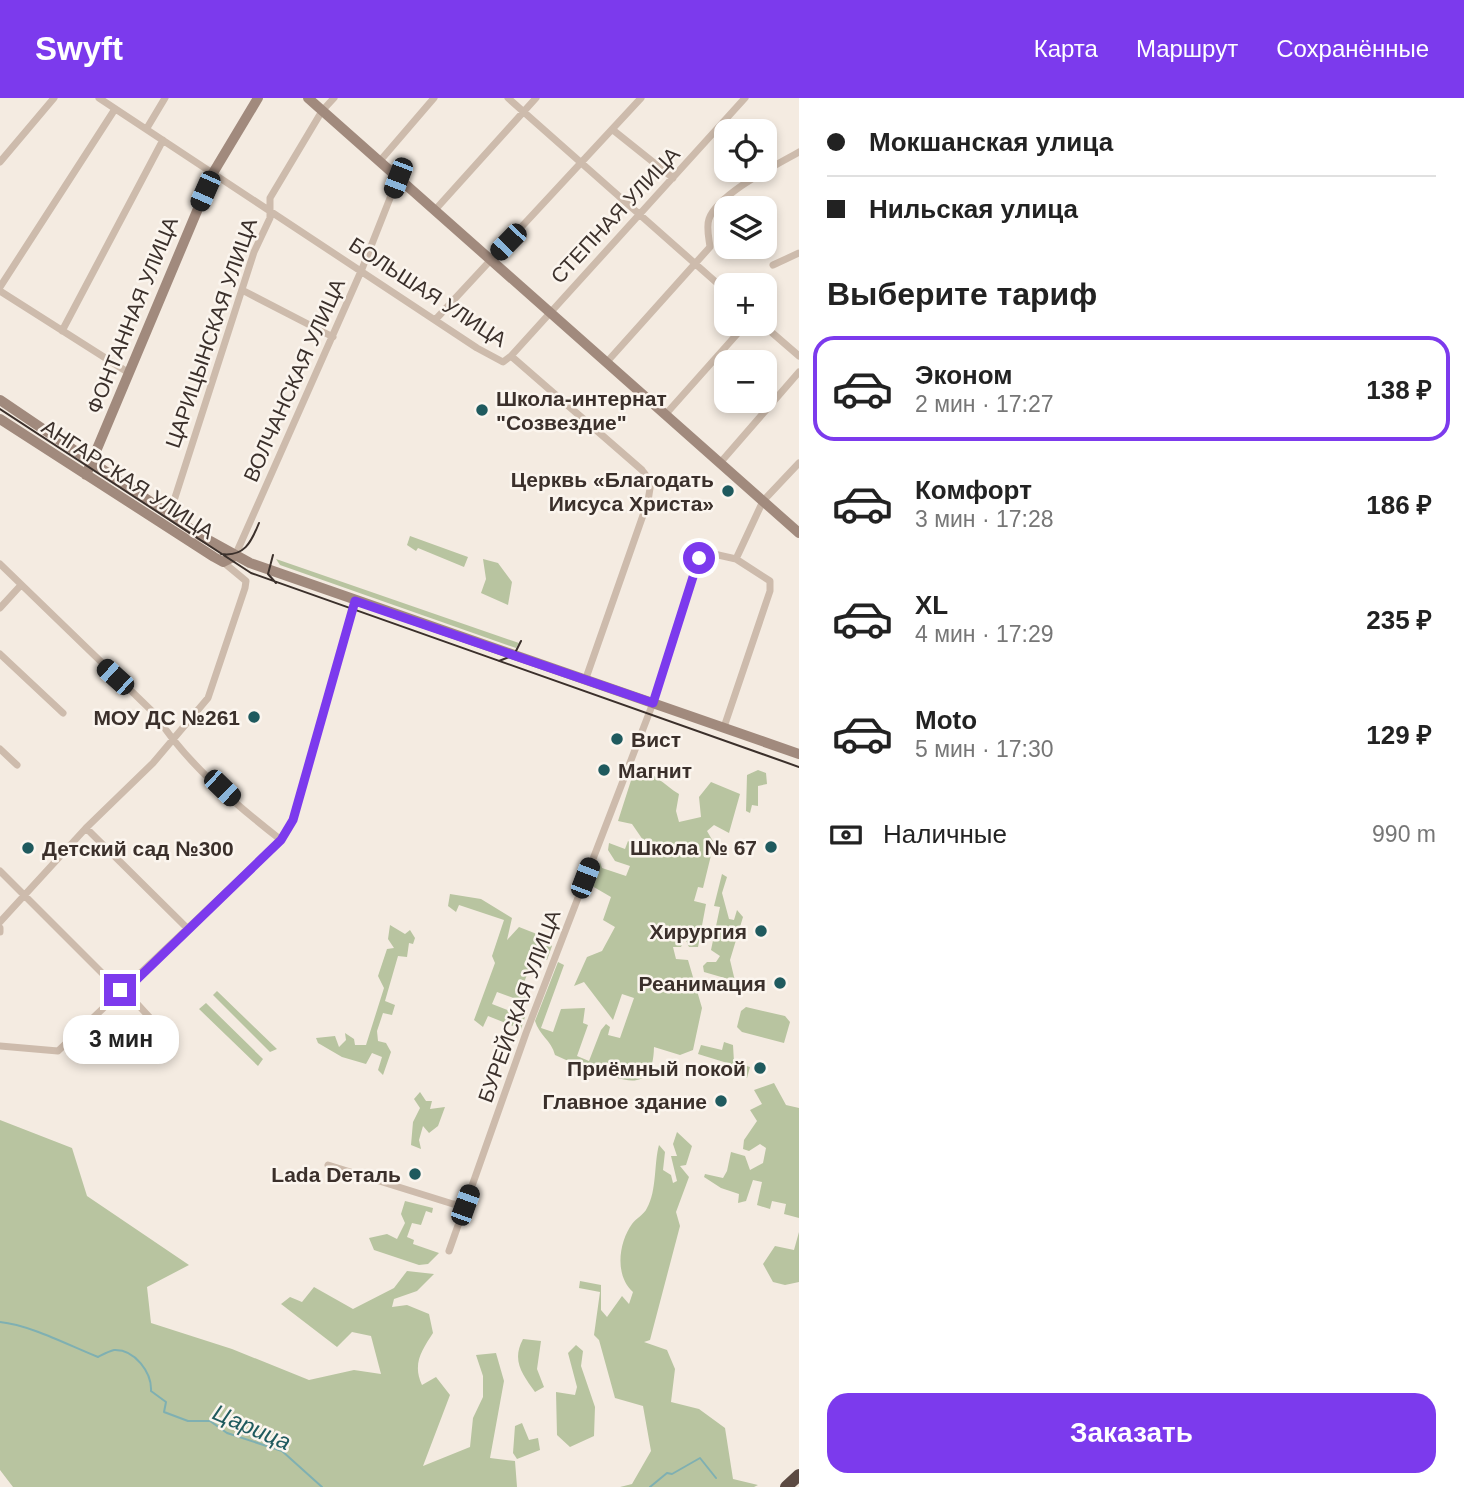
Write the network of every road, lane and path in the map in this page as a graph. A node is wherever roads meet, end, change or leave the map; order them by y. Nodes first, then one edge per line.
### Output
1 (54, 98) edge
2 (99, 98) edge
3 (165, 98) edge
4 (258, 98) edge
5 (308, 98) edge
6 (334, 98) edge
7 (434, 98) edge
8 (508, 98) edge
9 (536, 98) edge
10 (641, 98) edge
11 (745, 98) edge
12 (115, 108) junction
13 (323, 111) junction
14 (523, 112) junction
15 (147, 128) junction
16 (613, 130) junction
17 (163, 140) junction
18 (799, 152) edge
19 (0, 162) edge
20 (379, 162) junction
21 (583, 164) junction
22 (213, 173) junction
23 (398, 178) junction
24 (673, 178) junction
25 (269, 209) junction
26 (435, 210) junction
27 (641, 215) junction
28 (799, 253) edge
29 (490, 261) junction
30 (696, 262) junction
31 (772, 265) dead end
32 (362, 269) junction
33 (714, 279) edge
34 (0, 289) edge
35 (242, 290) junction
36 (548, 312) junction
37 (436, 319) junction
38 (62, 331) junction
39 (735, 336) edge
40 (776, 336) edge
41 (332, 337) junction
42 (511, 356) junction
43 (799, 356) edge
44 (606, 363) junction
45 (799, 372) edge
46 (129, 373) junction
47 (0, 400) edge
48 (665, 415) junction
49 (0, 419) edge
50 (93, 461) junction
51 (720, 463) junction
52 (799, 463) edge
53 (86, 475) junction
54 (763, 501) junction
55 (170, 513) junction
56 (799, 534) edge
57 (736, 559) junction
58 (229, 561) junction
59 (0, 564) edge
60 (21, 585) junction
61 (355, 601) junction
62 (0, 608) edge
63 (0, 654) edge
64 (586, 678) junction
65 (653, 703) junction
66 (63, 713) dead end
67 (724, 727) junction
68 (172, 741) junction
69 (0, 749) edge
70 (799, 753) edge
71 (17, 765) dead end
72 (86, 828) junction
73 (281, 840) junction
74 (0, 872) edge
75 (24, 893) junction
76 (0, 922) edge
77 (188, 929) junction
78 (120, 990) junction
79 (163, 1032) dead end
80 (0, 1046) edge
81 (328, 1165) dead end
82 (465, 1205) junction
83 (449, 1251) dead end
84 (799, 1475) edge
85 (786, 1487) edge

1 - 19 street
2 - 12 street, БОЛЬШАЯ УЛИЦА
3 - 15 street
4 - 22 main road, ФОНТАННАЯ УЛИЦА
5 - 13 main road
6 - 13 street, ЦАРИЦЫНСКАЯ УЛИЦА
7 - 20 street
8 - 14 street
9 - 14 street
10 - 16 street
11 - 24 street, СТЕПНАЯ УЛИЦА
12 - 15 street, БОЛЬШАЯ УЛИЦА
12 - 34 street
13 - 20 main road
13 - 25 street, ЦАРИЦЫНСКАЯ УЛИЦА
14 - 21 street
14 - 26 street
15 - 17 street, БОЛЬШАЯ УЛИЦА
16 - 21 street
16 - 24 street
17 - 22 street, БОЛЬШАЯ УЛИЦА
17 - 38 street
18 - 30 street
20 - 23 main road
21 - 27 street
21 - 29 street
22 - 25 street, БОЛЬШАЯ УЛИЦА
22 - 46 main road, ФОНТАННАЯ УЛИЦА
23 - 26 main road
23 - 32 street, ВОЛЧАНСКАЯ УЛИЦА
24 - 27 street, СТЕПНАЯ УЛИЦА
25 - 32 street, БОЛЬШАЯ УЛИЦА
25 - 35 street, ЦАРИЦЫНСКАЯ УЛИЦА
26 - 29 main road
27 - 30 street
27 - 36 street, СТЕПНАЯ УЛИЦА
28 - 31 street
29 - 36 main road
29 - 37 street
30 - 33 street
30 - 44 street
32 - 37 street, БОЛЬШАЯ УЛИЦА
32 - 41 street, ВОЛЧАНСКАЯ УЛИЦА
34 - 38 street
35 - 41 street
35 - 55 street, ЦАРИЦЫНСКАЯ УЛИЦА
36 - 42 street, СТЕПНАЯ УЛИЦА
36 - 44 main road
37 - 42 street, БОЛЬШАЯ УЛИЦА
38 - 46 street
39 - 48 street
40 - 43 street
41 - 58 street, ВОЛЧАНСКАЯ УЛИЦА
42 - 64 street, БОЛЬШАЯ УЛИЦА
44 - 48 main road
45 - 51 street
46 - 50 main road, ФОНТАННАЯ УЛИЦА
47 - 50 main road, АНГАРСКАЯ УЛИЦА
48 - 51 main road
49 - 53 main road, АНГАРСКАЯ УЛИЦА
50 - 53 main road, ФОНТАННАЯ УЛИЦА
50 - 55 main road, АНГАРСКАЯ УЛИЦА
51 - 54 main road
52 - 54 street
53 - 58 main road, АНГАРСКАЯ УЛИЦА
54 - 56 main road
54 - 57 street
55 - 58 main road, АНГАРСКАЯ УЛИЦА
57 - 65 street, БУРЕЙСКАЯ УЛИЦА
57 - 67 street
58 - 61 main road, АНГАРСКАЯ УЛИЦА
58 - 68 street
59 - 60 street
60 - 62 street
60 - 68 street
61 - 64 main road, АНГАРСКАЯ УЛИЦА
61 - 73 street
63 - 66 street
64 - 65 main road, АНГАРСКАЯ УЛИЦА
65 - 67 main road, АНГАРСКАЯ УЛИЦА
65 - 82 street, БУРЕЙСКАЯ УЛИЦА
67 - 70 main road, АНГАРСКАЯ УЛИЦА
68 - 72 street
68 - 73 street
69 - 71 street
72 - 75 street
72 - 77 street
73 - 77 street
74 - 75 street
75 - 76 street
75 - 78 street
77 - 78 street
78 - 79 street
78 - 80 street
81 - 82 street
82 - 83 street, БУРЕЙСКАЯ УЛИЦА
84 - 85 highway

